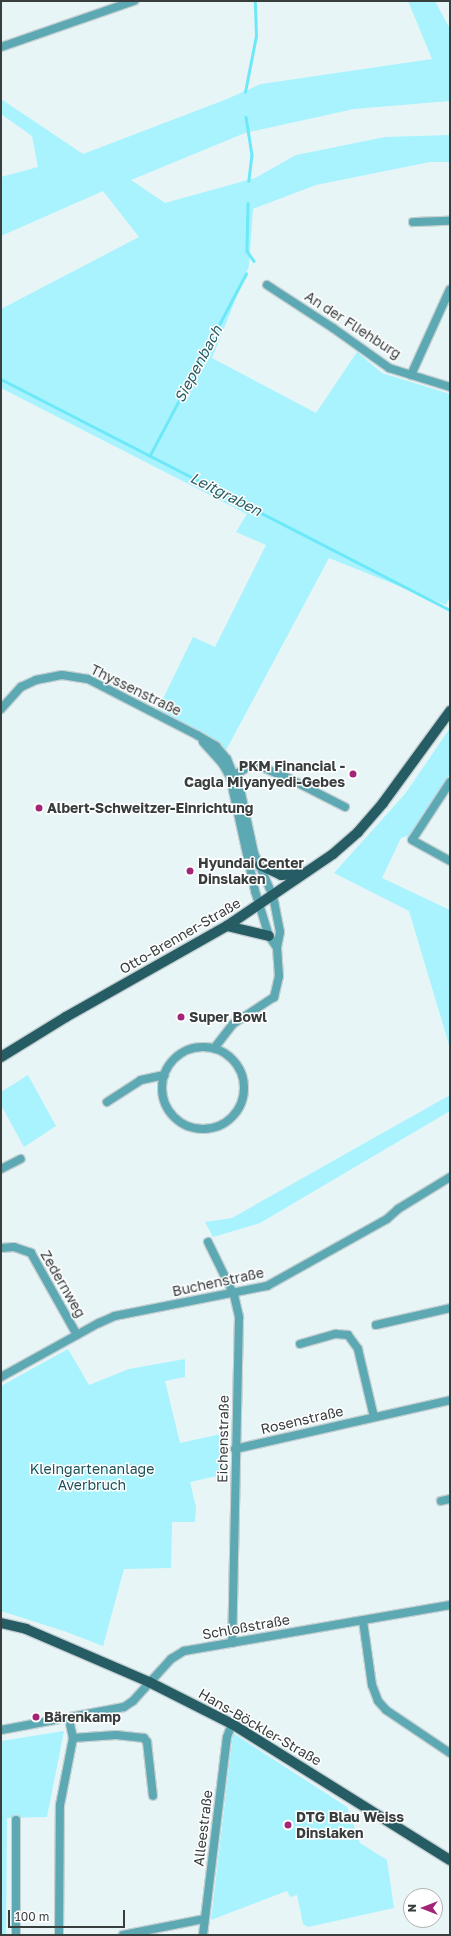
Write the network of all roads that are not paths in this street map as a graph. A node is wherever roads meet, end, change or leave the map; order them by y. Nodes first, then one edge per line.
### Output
1 (134, 1) edge
2 (1, 47) edge
3 (450, 221) edge
4 (413, 222) dead end
5 (267, 285) dead end
6 (450, 289) edge
7 (411, 375) junction
8 (450, 387) edge
9 (1, 709) edge
10 (450, 711) edge
11 (232, 776) junction
12 (450, 782) edge
13 (345, 807) dead end
14 (450, 861) edge
15 (260, 865) junction
16 (304, 874) junction
17 (273, 896) junction
18 (260, 905) junction
19 (227, 926) junction
20 (269, 936) junction
21 (277, 948) junction
22 (214, 1048) junction
23 (1, 1057) edge
24 (164, 1075) junction
25 (107, 1102) dead end
26 (21, 1159) dead end
27 (1, 1169) edge
28 (450, 1177) edge
29 (208, 1242) dead end
30 (1, 1248) edge
31 (234, 1295) junction
32 (450, 1308) edge
33 (376, 1325) dead end
34 (77, 1335) junction
35 (300, 1344) dead end
36 (1, 1377) edge
37 (450, 1400) edge
38 (374, 1417) junction
39 (235, 1449) junction
40 (450, 1499) edge
41 (441, 1501) dead end
42 (450, 1606) edge
43 (363, 1621) junction
44 (1, 1623) edge
45 (232, 1643) junction
46 (149, 1682) junction
47 (69, 1719) junction
48 (232, 1724) junction
49 (1, 1730) edge
50 (73, 1738) junction
51 (450, 1753) edge
52 (153, 1796) dead end
53 (16, 1820) dead end
54 (450, 1860) edge
55 (204, 1919) junction
56 (16, 1935) edge
57 (59, 1935) edge
58 (123, 1935) edge
59 (203, 1935) edge

1 - 2 street
3 - 4 street
5 - 7 street, An der Fliehburg
6 - 7 street
7 - 8 street, An der Fliehburg
9 - 11 street, Thyssenstraße
10 - 16 main road, Otto-Brenner-Straße
11 - 13 street
11 - 15 street, Thyssenstraße
11 - 18 street, Thyssenstraße
12 - 14 street
15 - 16 main road
15 - 17 street, Thyssenstraße
16 - 17 main road, Otto-Brenner-Straße
17 - 18 main road, Otto-Brenner-Straße
17 - 21 street, Thyssenstraße
18 - 19 main road, Otto-Brenner-Straße
18 - 20 street, Thyssenstraße
19 - 20 main road
19 - 23 main road, Otto-Brenner-Straße
20 - 21 street, Thyssenstraße
21 - 22 street, Thyssenstraße
22 - 24 street
22 - 24 street
24 - 25 street
26 - 27 street
28 - 31 street, Buchenstraße
29 - 31 street, Eichenstraße
30 - 34 street, Zedernweg
31 - 34 street, Buchenstraße
31 - 39 street, Eichenstraße
32 - 33 street
34 - 36 street, Buchenstraße
35 - 38 street
37 - 38 street, Rosenstraße
38 - 39 street, Rosenstraße
39 - 45 street, Eichenstraße
40 - 41 street
42 - 43 street, Schloßstraße
43 - 45 street, Schloßstraße
43 - 51 street
44 - 46 main road, Hans-Böckler-Straße
45 - 46 street, Schloßstraße
46 - 47 street, Schloßstraße
46 - 48 main road, Hans-Böckler-Straße
47 - 49 street, Schloßstraße
47 - 50 street
48 - 54 main road, Hans-Böckler-Straße
48 - 55 street, Alleestraße
50 - 52 street
50 - 57 street
53 - 56 street
55 - 58 street
55 - 59 street, Alleestraße

